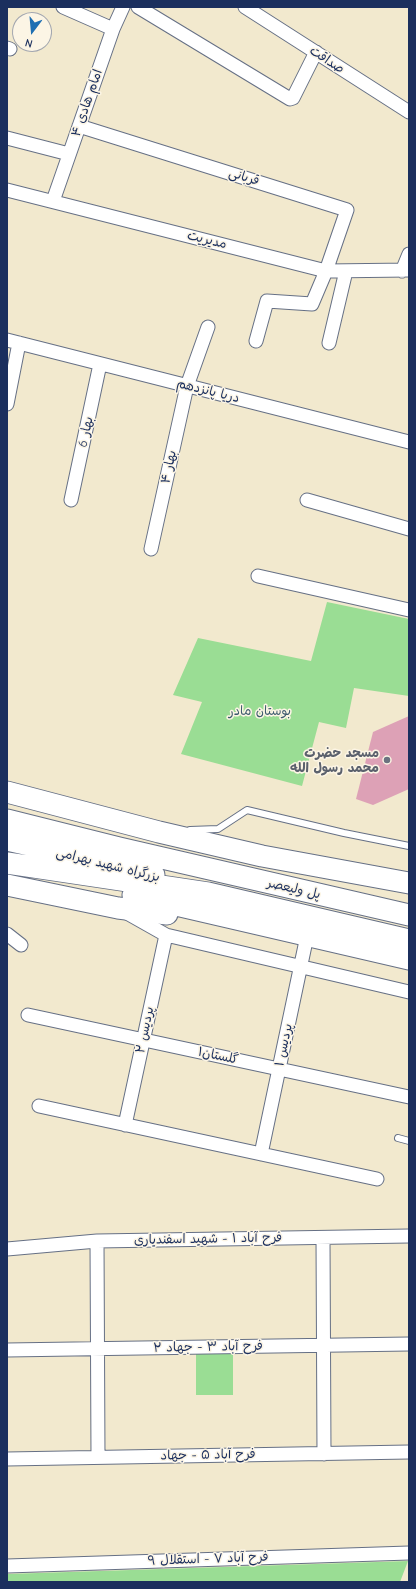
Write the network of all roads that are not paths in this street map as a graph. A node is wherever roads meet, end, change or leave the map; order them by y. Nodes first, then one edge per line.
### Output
1 (63, 7) edge
2 (123, 7) edge
3 (138, 7) edge
4 (245, 7) edge
5 (113, 29) junction
6 (316, 52) junction
7 (409, 112) edge
8 (79, 126) junction
9 (7, 138) edge
10 (69, 154) junction
11 (7, 190) edge
12 (54, 201) junction
13 (409, 254) edge
14 (326, 271) junction
15 (346, 271) junction
16 (405, 271) edge
17 (208, 327) dead end
18 (13, 342) edge
19 (256, 342) dead end
20 (329, 343) dead end
21 (100, 364) junction
22 (187, 386) junction
23 (7, 404) edge
24 (409, 442) edge
25 (71, 500) dead end
26 (307, 500) dead end
27 (409, 529) edge
28 (151, 549) dead end
29 (258, 576) dead end
30 (409, 610) edge
31 (7, 792) edge
32 (7, 814) edge
33 (7, 820) edge
34 (159, 832) junction
35 (7, 840) edge
36 (409, 846) edge
37 (262, 856) junction
38 (179, 862) joint
39 (15, 865) edge
40 (409, 883) edge
41 (7, 885) edge
42 (208, 893) junction
43 (409, 893) edge
44 (118, 908) junction
45 (216, 915) junction
46 (409, 915) edge
47 (7, 934) edge
48 (166, 935) junction
49 (307, 936) junction
50 (409, 940) edge
51 (21, 945) dead end
52 (409, 959) edge
53 (301, 966) junction
54 (409, 992) edge
55 (28, 1015) dead end
56 (143, 1040) junction
57 (279, 1069) junction
58 (409, 1097) edge
59 (39, 1106) dead end
60 (125, 1124) junction
61 (398, 1138) dead end
62 (409, 1141) edge
63 (261, 1154) junction
64 (377, 1179) dead end
65 (409, 1236) edge
66 (323, 1238) junction
67 (97, 1241) junction
68 (7, 1249) edge
69 (409, 1344) edge
70 (323, 1345) junction
71 (98, 1349) junction
72 (7, 1350) edge
73 (409, 1452) edge
74 (324, 1454) junction
75 (98, 1457) junction
76 (7, 1459) edge
77 (409, 1553) edge
78 (7, 1566) edge

1 - 5 street
2 - 5 street, امام هادی ۴
3 - 6 street
4 - 6 street, صداقت
5 - 8 street, امام هادی ۴
6 - 7 street, صداقت
8 - 10 street, امام هادی ۴
8 - 14 street, قربانی
9 - 10 street
10 - 12 street, امام هادی ۴
11 - 12 street, مدیریت
12 - 14 street, مدیریت
13 - 16 street
14 - 15 street, مدیریت
14 - 19 street
15 - 16 street, مدیریت
15 - 20 street
17 - 22 street, بهار ۴
18 - 21 street, دریا پانزدهم
18 - 23 street
21 - 22 street, دریا پانزدهم
21 - 25 street, بهار 6
22 - 24 street, دریا پانزدهم
22 - 28 street, بهار ۴
26 - 27 street
29 - 30 street
31 - 34 highway
32 - 34 highway
33 - 38 highway, بزرگراه شهید بهرامی
34 - 36 lane
34 - 37 highway
35 - 42 highway, بزرگراه شهید بهرامی
37 - 40 highway
37 - 43 highway
38 - 46 highway, پل ولیعصر
39 - 42 highway
39 - 45 highway
41 - 44 highway
42 - 50 highway, پل ولیعصر
44 - 45 highway
44 - 48 street
45 - 49 highway
47 - 51 street
48 - 53 street
48 - 56 street, پردیس ۲
49 - 52 highway
49 - 53 street, پردیس ۱
53 - 54 street
53 - 57 street, پردیس ۱
55 - 56 street, گلستان۱
56 - 57 street, گلستان۱
56 - 60 street, پردیس ۲
57 - 58 street, گلستان۱
57 - 63 street, پردیس ۱
59 - 60 street
60 - 63 street
61 - 62 lane
63 - 64 street
65 - 66 street, فرح آباد ۱ - شهید اسفندیاری
66 - 67 street, فرح آباد ۱ - شهید اسفندیاری
66 - 70 street
67 - 68 street, فرح آباد ۱ - شهید اسفندیاری
67 - 71 street
69 - 70 street, فرح آباد ۳ - جهاد ۲
70 - 71 street, فرح آباد ۳ - جهاد ۲
70 - 74 street
71 - 72 street, فرح آباد ۳ - جهاد ۲
71 - 75 street
73 - 74 street, فرح آباد ۵ - جهاد
74 - 75 street, فرح آباد ۵ - جهاد
75 - 76 street, فرح آباد ۵ - جهاد
77 - 78 street, فرح آباد ۷ - استقلال ۹

